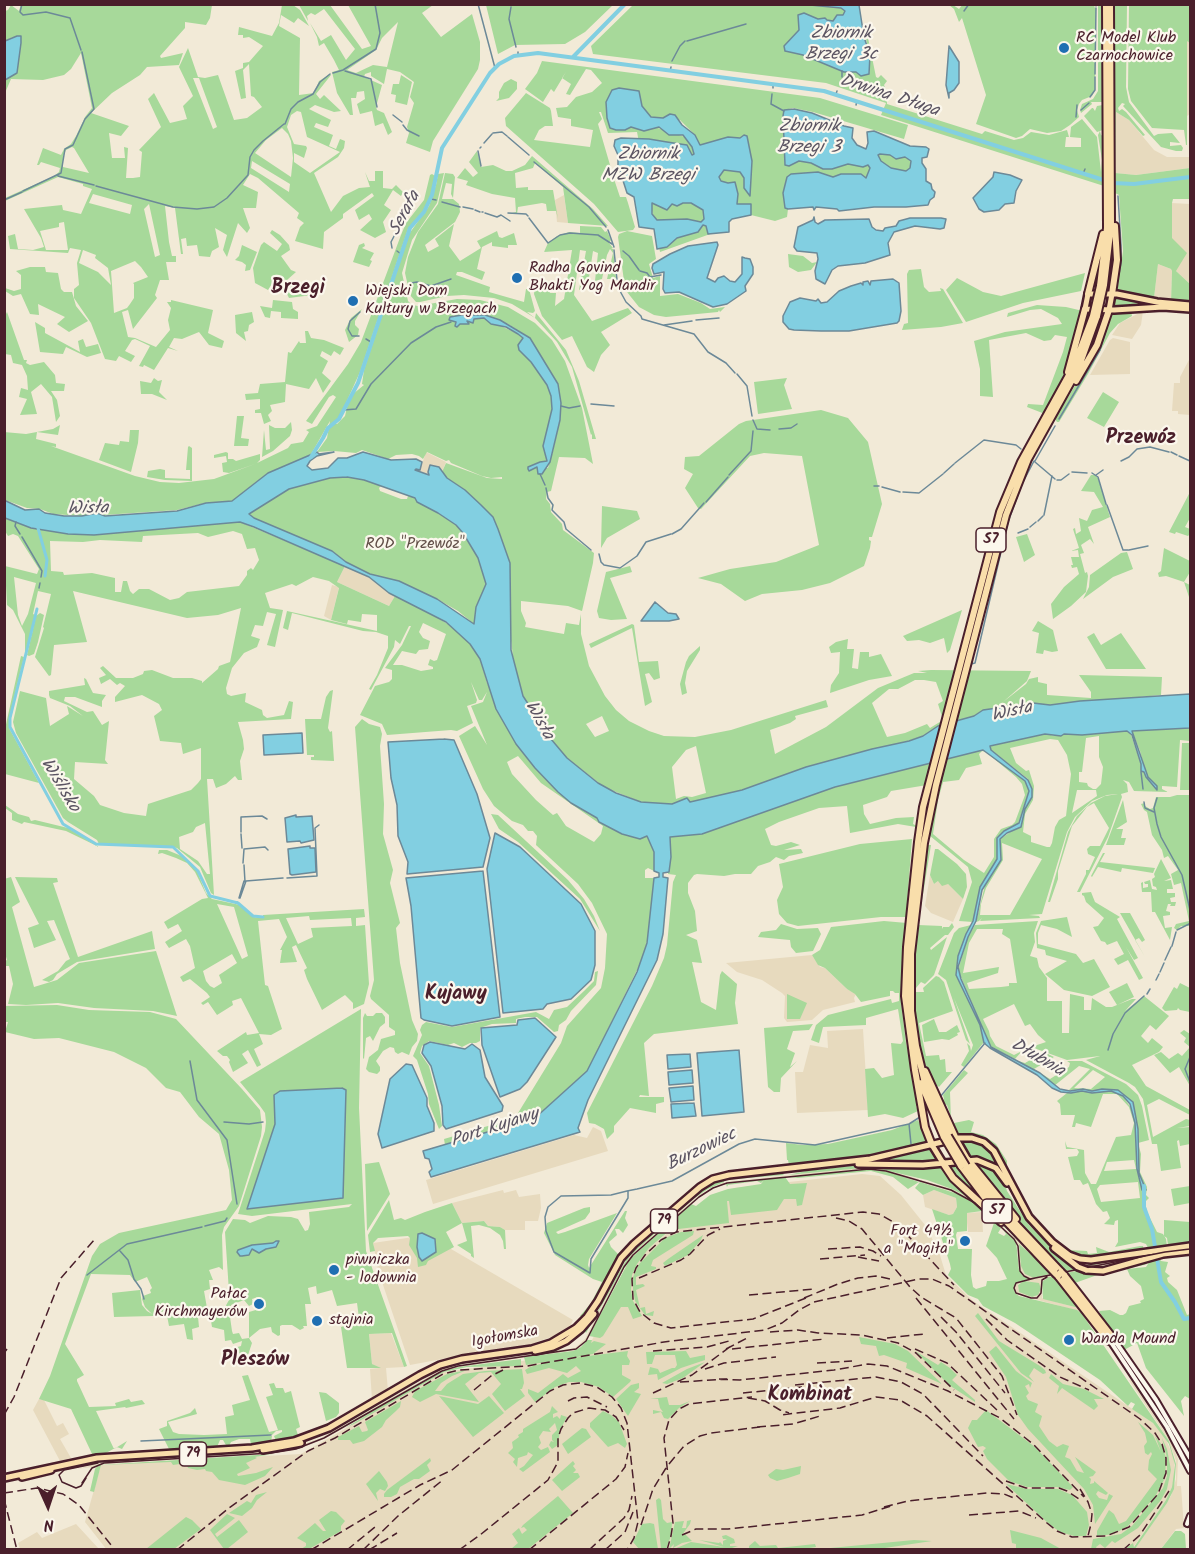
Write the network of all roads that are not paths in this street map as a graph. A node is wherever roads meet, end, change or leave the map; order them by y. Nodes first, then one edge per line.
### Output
1 (1108, 4) edge
2 (1109, 192) junction
3 (1107, 204) junction
4 (1102, 286) junction
5 (1088, 294) junction
6 (1112, 294) junction
7 (1191, 307) edge
8 (1085, 309) junction
9 (1109, 310) junction
10 (1064, 392) junction
11 (921, 843) junction
12 (915, 1054) junction
13 (927, 1096) junction
14 (956, 1139) junction
15 (929, 1146) junction
16 (943, 1163) junction
17 (969, 1164) junction
18 (1191, 1246) edge
19 (1037, 1249) junction
20 (1191, 1251) edge
21 (1155, 1253) junction
22 (1111, 1339) junction
23 (1191, 1458) edge
24 (1191, 1471) edge
25 (4, 1479) edge
26 (1191, 1516) edge
27 (1187, 1524) dead end

1 - 2 highway, S7
2 - 3 highway, S7
2 - 4 highway, S7
2 - 6 highway
3 - 4 highway, S7
3 - 5 highway
4 - 10 highway, S7, bridge
5 - 6 main road
5 - 8 main road
6 - 7 main road
6 - 9 main road
7 - 9 main road
8 - 9 main road
8 - 10 highway
9 - 10 highway
10 - 11 highway, S7
10 - 11 highway, S7
11 - 12 highway, S7
12 - 13 highway, S7
12 - 13 highway
13 - 14 highway
13 - 15 highway
13 - 17 highway, S7, bridge
14 - 15 main road, Igołomska / 79
14 - 17 main road
14 - 21 main road, 79
15 - 16 main road
15 - 25 main road, Igołomska / 79
16 - 17 main road, 79
16 - 19 highway
16 - 25 main road, Igołomska / 79
17 - 19 highway
17 - 19 highway, S7
17 - 21 main road, 79, bridge
18 - 21 main road, 79
19 - 22 highway, S7
20 - 21 main road, 79
22 - 23 main road, S7
22 - 24 main road, S7
26 - 27 main road

